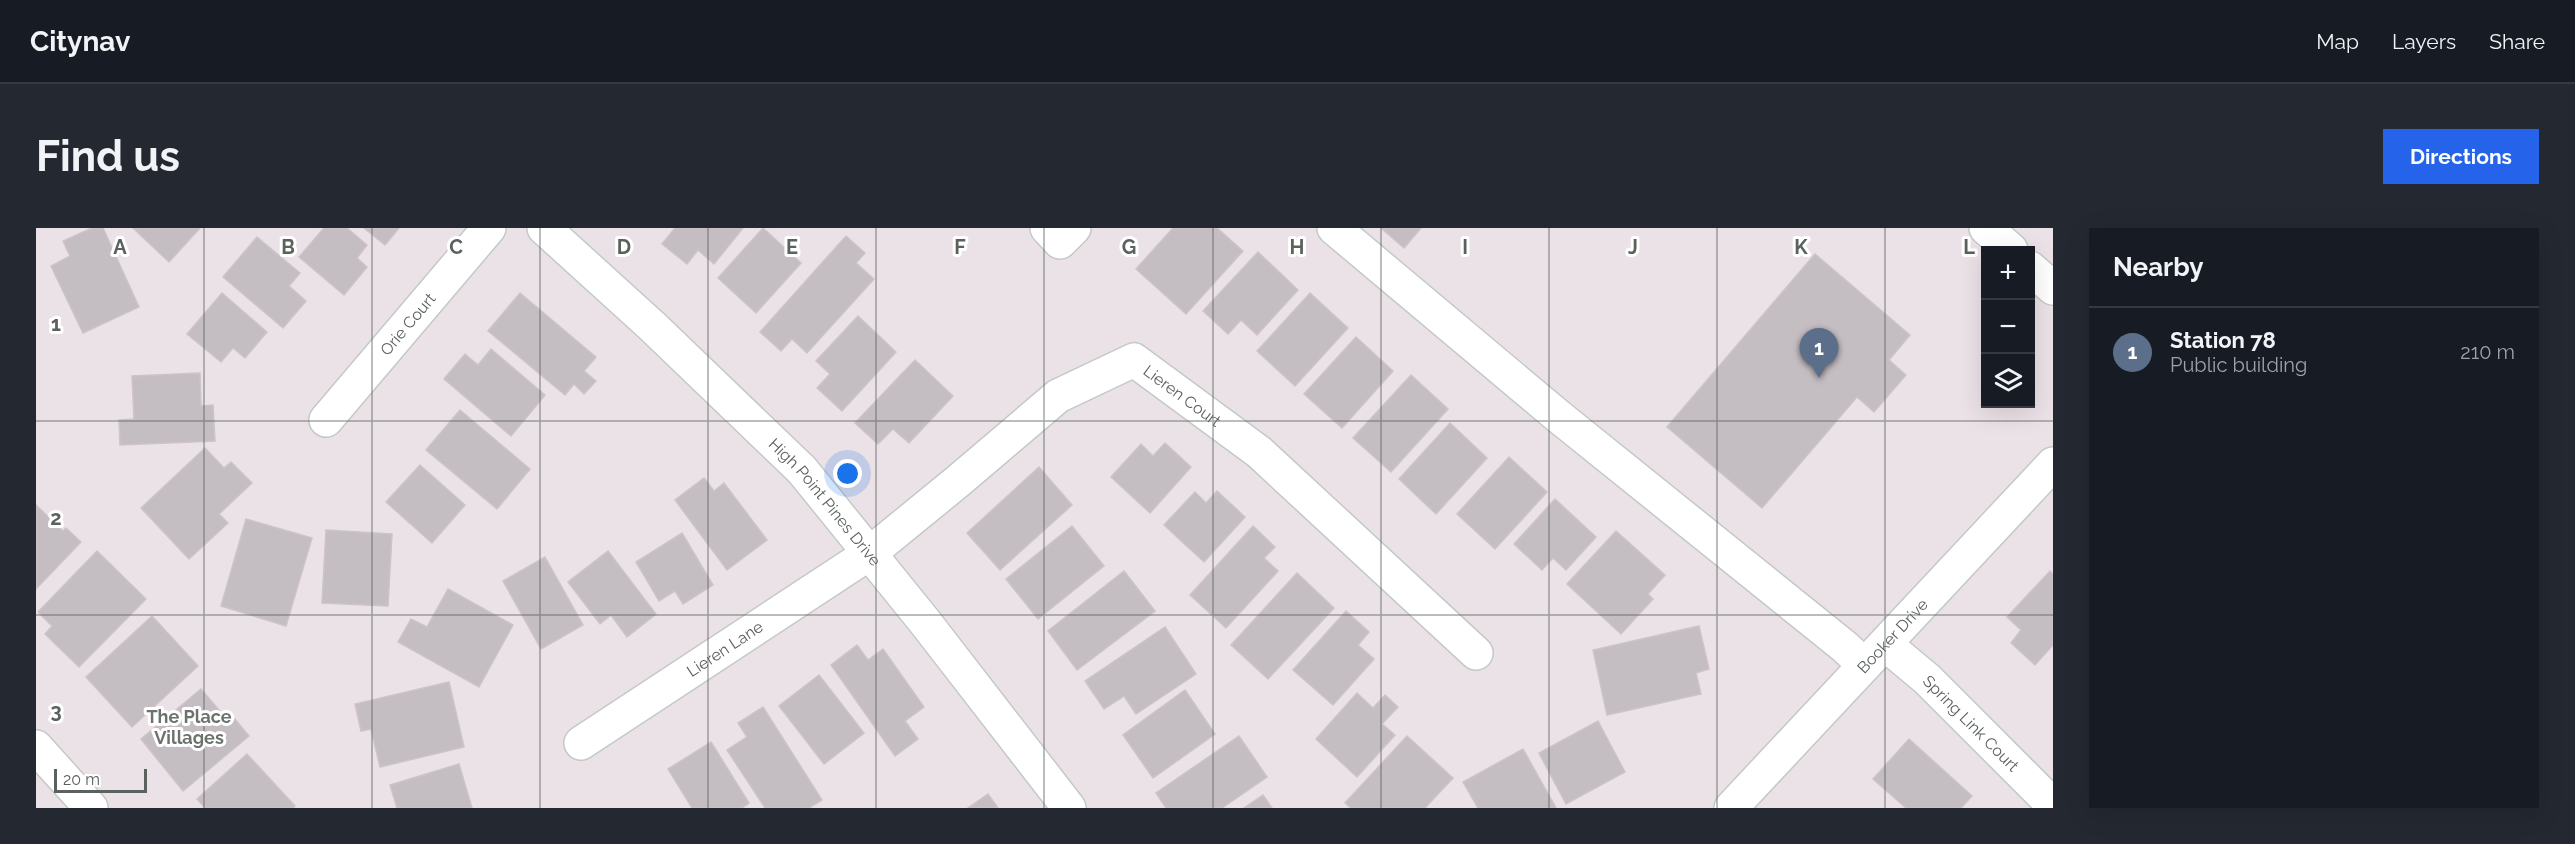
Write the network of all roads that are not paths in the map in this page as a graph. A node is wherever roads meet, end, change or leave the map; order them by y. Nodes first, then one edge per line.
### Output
1 (489, 228) edge
2 (544, 228) edge
3 (1047, 228) edge
4 (1074, 228) edge
5 (1334, 228) edge
6 (1986, 228) edge
7 (2006, 246) edge
8 (2035, 272) edge
9 (2053, 288) edge
10 (326, 420) dead end
11 (2053, 464) edge
12 (870, 553) junction
13 (1476, 653) dead end
14 (1875, 654) junction
15 (581, 743) dead end
16 (36, 747) edge
17 (2053, 805) edge
18 (91, 808) edge
19 (1069, 808) edge
20 (1731, 808) edge

1 - 10 street, Orie Court
2 - 12 street, High Point Pines Drive
3 - 4 street
5 - 14 street, Spring Link Court
6 - 7 street
8 - 9 street
11 - 14 street, Booker Drive
12 - 13 street, Lieren Court
12 - 15 street, Lieren Lane
12 - 19 street, High Point Pines Drive
14 - 17 street, Spring Link Court
14 - 20 street, Booker Drive
16 - 18 street

